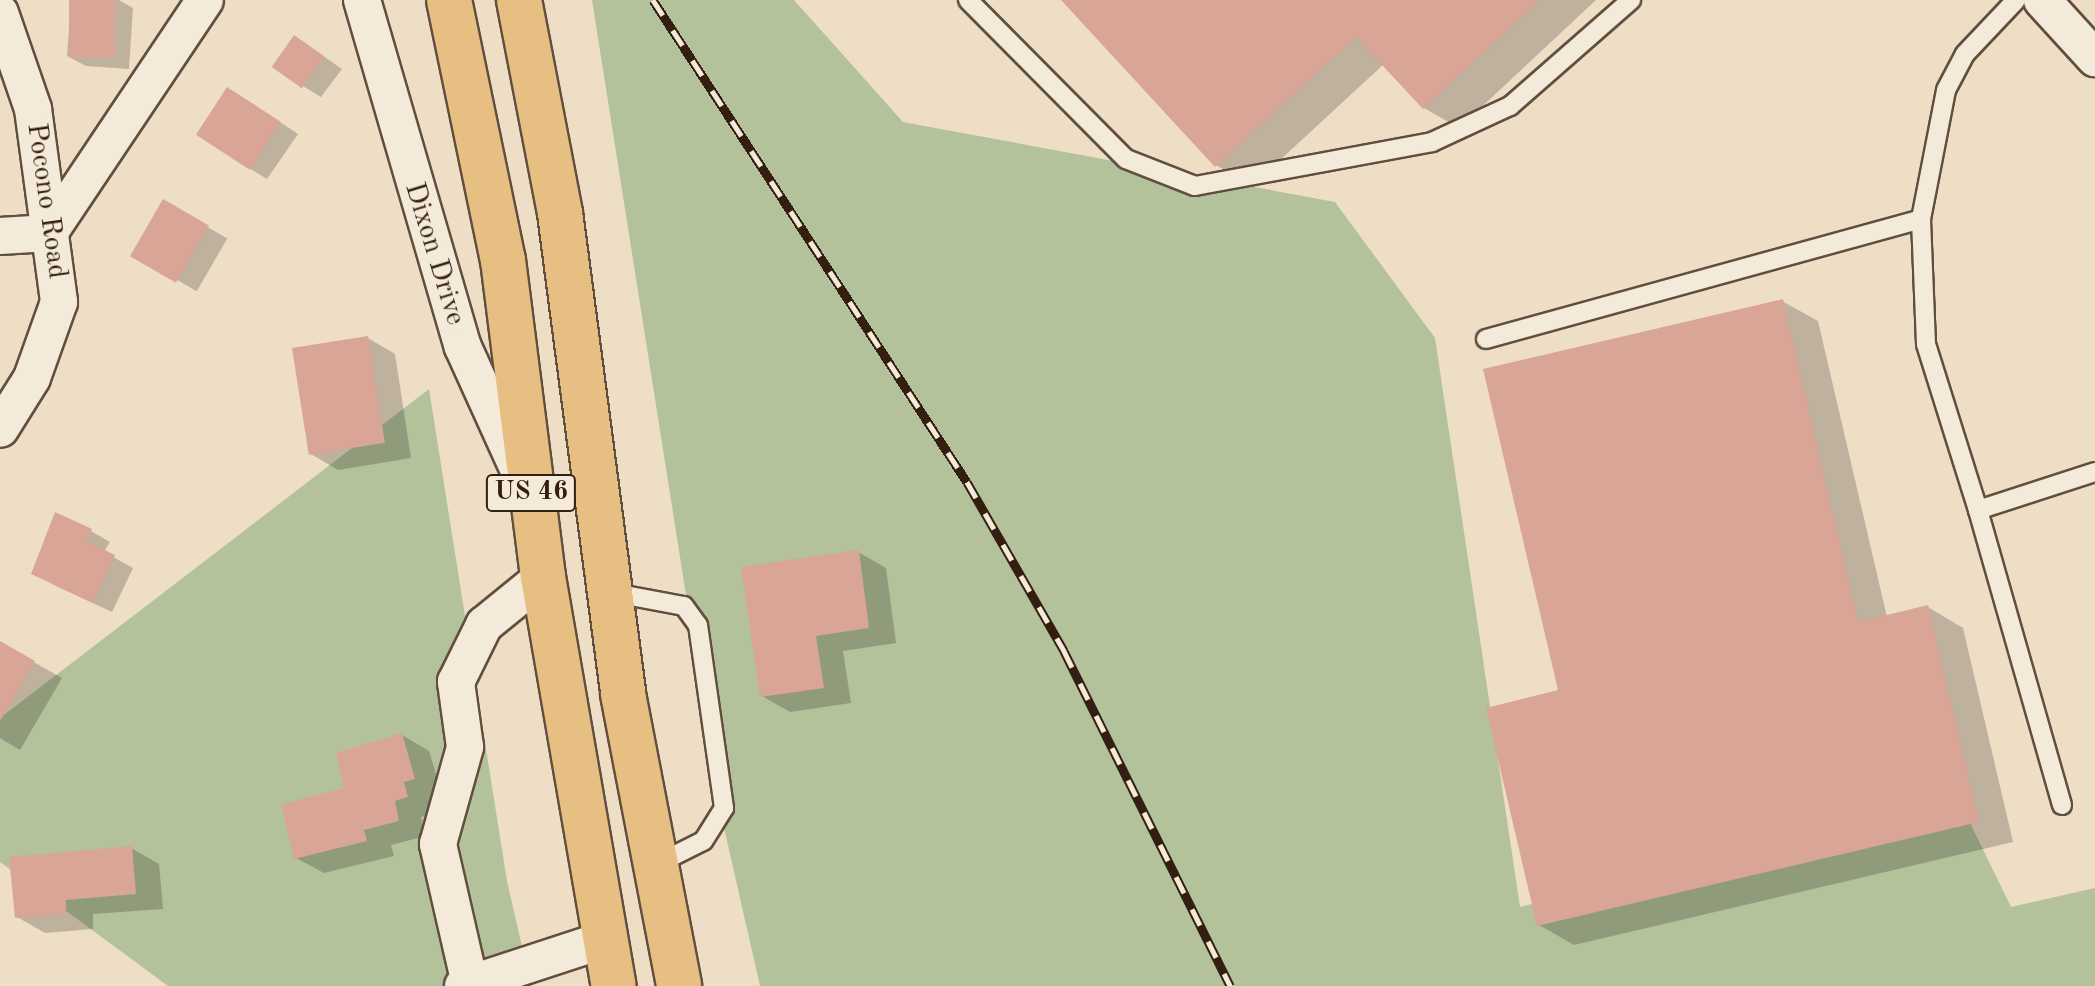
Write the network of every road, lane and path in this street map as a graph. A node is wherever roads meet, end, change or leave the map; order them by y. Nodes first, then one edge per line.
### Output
1 (205, 0) edge
2 (362, 0) edge
3 (449, 0) edge
4 (519, 0) edge
5 (968, 0) edge
6 (1631, 0) edge
7 (2016, 0) edge
8 (2042, 0) edge
9 (0, 13) edge
10 (2095, 58) edge
11 (1921, 219) junction
12 (52, 229) junction
13 (0, 236) edge
14 (1486, 339) dead end
15 (0, 429) edge
16 (2095, 472) edge
17 (532, 499) junction
18 (1978, 510) junction
19 (543, 577) junction
20 (609, 592) junction
21 (2062, 805) dead end
22 (653, 866) junction
23 (604, 940) junction
24 (467, 985) edge
25 (614, 986) edge
26 (679, 986) edge

1 - 12 street
2 - 17 street, Dixon Drive
3 - 17 highway, US 46
4 - 20 highway, US 46
5 - 6 lane
7 - 11 lane
8 - 10 street
9 - 12 street, Pocono Road
11 - 14 lane
11 - 18 lane
12 - 13 street
12 - 15 street, Pocono Road
16 - 18 lane
17 - 19 highway, US 46
18 - 21 lane
19 - 23 highway, US 46
19 - 24 street
20 - 22 highway, US 46
20 - 22 lane
22 - 26 highway, US 46
23 - 24 street
23 - 25 highway, US 46

